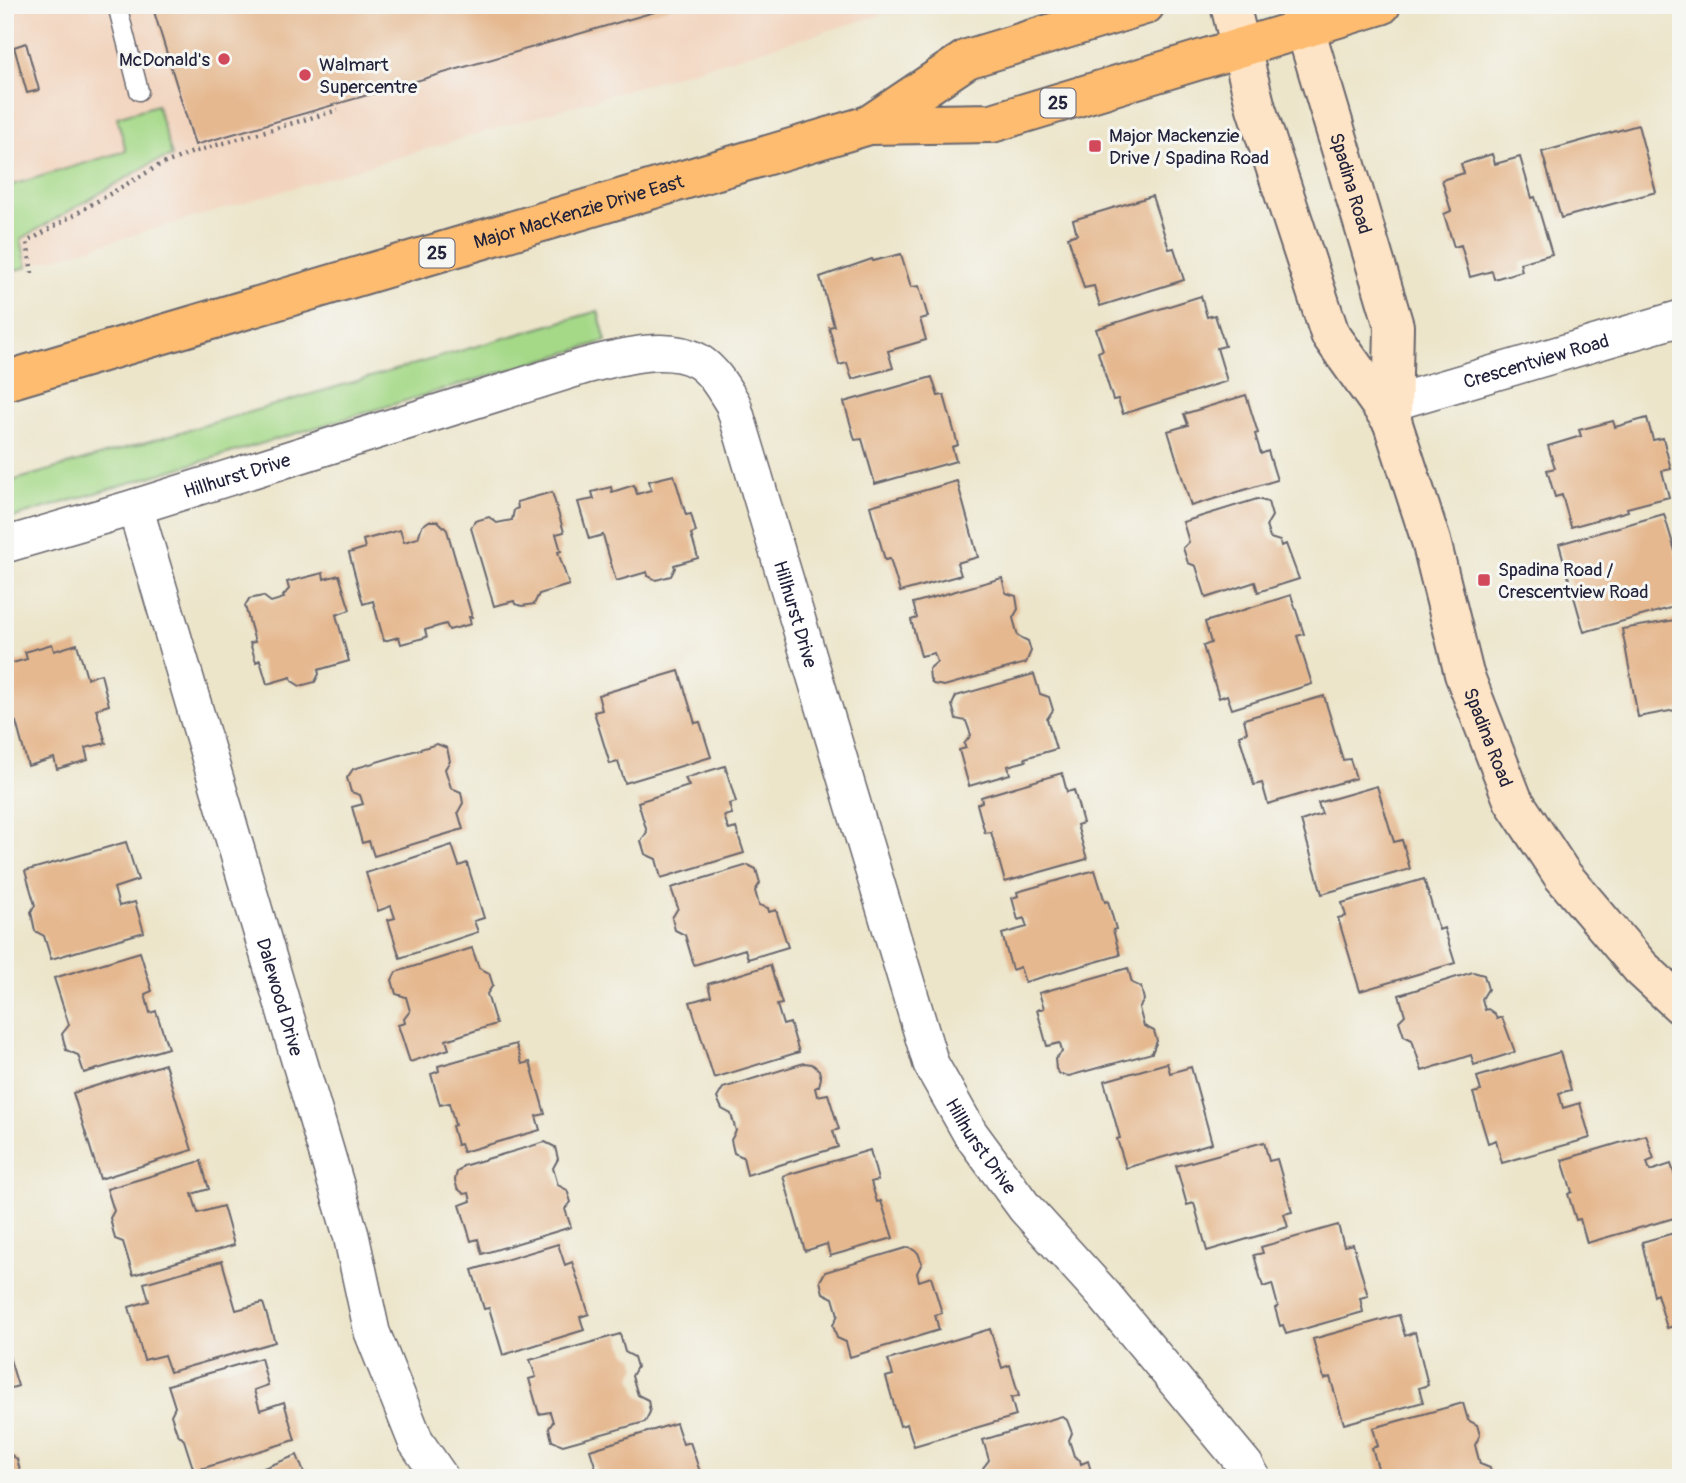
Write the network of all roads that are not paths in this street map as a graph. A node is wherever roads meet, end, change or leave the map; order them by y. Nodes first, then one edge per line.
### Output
1 (117, 5) edge
2 (1145, 5) edge
3 (1230, 5) edge
4 (1381, 5) edge
5 (1301, 17) edge
6 (1241, 47) junction
7 (139, 91) dead end
8 (869, 125) junction
9 (1681, 318) edge
10 (5, 381) edge
11 (1392, 412) junction
12 (135, 507) junction
13 (5, 545) edge
14 (1681, 1005) edge
15 (441, 1478) edge
16 (1253, 1478) edge

1 - 7 lane
2 - 8 main road, Major MacKenzie Drive East / 25
3 - 6 street, Spadina Road
4 - 5 main road, Major MacKenzie Drive East / 25
5 - 6 main road, Major MacKenzie Drive East / 25
5 - 11 street, Spadina Road
6 - 8 main road, Major MacKenzie Drive East / 25
6 - 11 street, Spadina Road
8 - 10 main road, Major MacKenzie Drive East / 25
9 - 11 street, Crescentview Road
11 - 14 street, Spadina Road
12 - 13 street, Hillhurst Drive
12 - 15 street, Dalewood Drive
12 - 16 street, Hillhurst Drive

